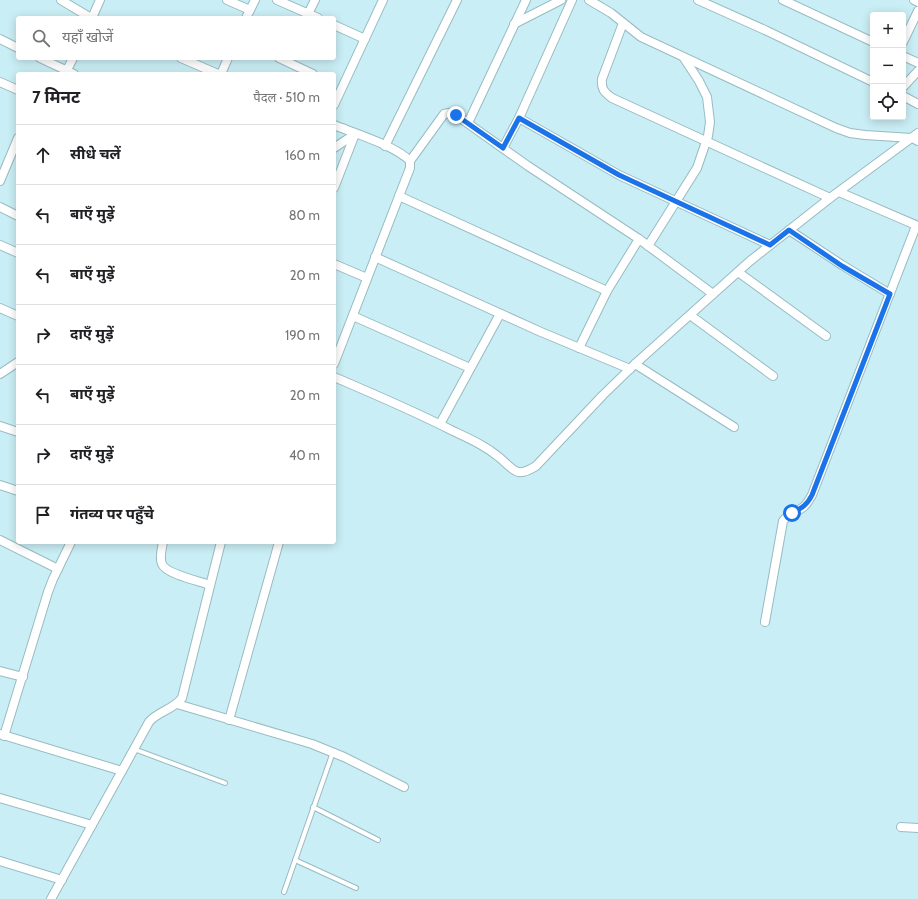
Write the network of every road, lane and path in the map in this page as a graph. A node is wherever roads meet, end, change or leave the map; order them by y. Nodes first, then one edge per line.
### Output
1 (61, 0) edge
2 (100, 0) edge
3 (227, 0) edge
4 (254, 0) edge
5 (277, 0) edge
6 (315, 0) edge
7 (383, 0) edge
8 (457, 0) edge
9 (526, 0) edge
10 (561, 0) edge
11 (572, 0) edge
12 (589, 0) edge
13 (698, 0) edge
14 (783, 0) edge
15 (914, 0) edge
16 (918, 2) edge
17 (918, 11) edge
18 (248, 14) edge
19 (308, 14) junction
20 (89, 16) edge
21 (93, 16) edge
22 (313, 16) edge
23 (623, 23) junction
24 (514, 24) junction
25 (336, 26) edge
26 (906, 36) edge
27 (0, 39) edge
28 (365, 39) junction
29 (870, 41) edge
30 (16, 47) edge
31 (684, 57) junction
32 (906, 57) edge
33 (44, 60) edge
34 (72, 60) edge
35 (186, 60) edge
36 (227, 60) edge
37 (283, 60) edge
38 (918, 63) edge
39 (918, 71) edge
40 (67, 72) edge
41 (69, 72) edge
42 (213, 72) edge
43 (222, 72) edge
44 (309, 72) edge
45 (870, 81) edge
46 (0, 82) edge
47 (906, 84) edge
48 (336, 85) edge
49 (342, 87) junction
50 (16, 89) edge
51 (906, 98) edge
52 (336, 100) edge
53 (918, 104) edge
54 (519, 118) junction
55 (468, 123) junction
56 (336, 126) edge
57 (355, 134) junction
58 (916, 137) edge
59 (705, 141) junction
60 (385, 146) junction
61 (336, 147) edge
62 (503, 148) junction
63 (16, 150) edge
64 (410, 161) junction
65 (0, 181) edge
66 (336, 183) edge
67 (839, 192) junction
68 (399, 196) junction
69 (830, 198) junction
70 (676, 202) junction
71 (0, 208) edge
72 (16, 215) edge
73 (917, 226) edge
74 (789, 230) junction
75 (639, 239) junction
76 (0, 245) edge
77 (770, 245) junction
78 (648, 246) junction
79 (16, 252) edge
80 (375, 258) junction
81 (336, 265) edge
82 (738, 272) junction
83 (367, 278) junction
84 (608, 291) junction
85 (713, 294) junction
86 (890, 294) junction
87 (0, 308) edge
88 (500, 314) junction
89 (16, 315) edge
90 (690, 315) junction
91 (352, 316) junction
92 (826, 336) dead end
93 (579, 348) junction
94 (336, 359) edge
95 (16, 363) edge
96 (632, 366) junction
97 (470, 368) junction
98 (0, 374) edge
99 (773, 376) dead end
100 (336, 378) edge
101 (440, 424) junction
102 (0, 426) edge
103 (734, 426) dead end
104 (16, 431) edge
105 (0, 485) edge
106 (16, 490) edge
107 (0, 540) edge
108 (70, 544) edge
109 (161, 544) edge
110 (220, 544) edge
111 (279, 544) edge
112 (58, 569) junction
113 (210, 585) junction
114 (765, 622) dead end
115 (0, 671) edge
116 (22, 677) junction
117 (177, 704) junction
118 (229, 720) junction
119 (2, 735) edge
120 (134, 749) junction
121 (332, 752) junction
122 (122, 771) junction
123 (225, 783) dead end
124 (404, 787) dead end
125 (0, 798) edge
126 (313, 807) junction
127 (92, 825) junction
128 (901, 827) dead end
129 (918, 828) edge
130 (378, 840) dead end
131 (295, 860) junction
132 (0, 862) edge
133 (62, 880) junction
134 (356, 888) dead end
135 (284, 892) dead end
136 (51, 899) edge

1 - 20 street
2 - 21 street
3 - 18 street
4 - 18 street
5 - 19 street
6 - 19 street
7 - 28 street
8 - 60 street
9 - 24 street
10 - 24 street
11 - 54 street
12 - 23 street
13 - 45 street
14 - 29 street
15 - 16 street
17 - 26 street
19 - 22 street
23 - 31 street
23 - 59 street
24 - 55 street
25 - 28 street
27 - 30 street
28 - 49 street
31 - 58 street
31 - 59 street
32 - 38 street
33 - 40 street
34 - 41 street
35 - 42 street
36 - 43 street
37 - 44 street
39 - 47 street
46 - 50 street
48 - 49 street
49 - 52 street
51 - 53 street
54 - 62 street
54 - 70 street
55 - 62 street
55 - 64 street
56 - 57 street
57 - 60 street
57 - 61 street
57 - 66 street
58 - 67 street
59 - 69 street
59 - 70 street
60 - 64 street
62 - 75 street
63 - 65 street
64 - 68 street
67 - 69 street
67 - 73 street
68 - 80 street
68 - 84 street
69 - 74 street
70 - 77 street
70 - 78 street
71 - 72 street
73 - 86 street
74 - 77 street
74 - 86 street
75 - 78 street
75 - 84 street
76 - 79 street
77 - 82 street
78 - 85 street
80 - 83 street
80 - 88 street
81 - 83 street
82 - 85 street
82 - 92 street
83 - 91 street
84 - 93 street
85 - 90 street
86 - 114 street
87 - 89 street
88 - 93 street
88 - 97 street
90 - 96 street
90 - 99 street
91 - 94 street
91 - 97 street
93 - 96 street
95 - 98 street
96 - 101 street
96 - 103 street
97 - 101 street
100 - 101 street
102 - 104 street
105 - 106 street
107 - 112 street
108 - 112 street
109 - 113 street
110 - 113 street
111 - 118 street
112 - 116 street
113 - 117 street
115 - 116 street
116 - 119 street
117 - 118 street
117 - 120 street
118 - 121 street
119 - 122 street
120 - 122 street
120 - 123 lane
121 - 124 street
121 - 126 lane
122 - 127 street
125 - 127 street
126 - 130 lane
126 - 131 lane
127 - 133 street
128 - 129 street
131 - 134 lane
131 - 135 lane
132 - 133 street
133 - 136 street

